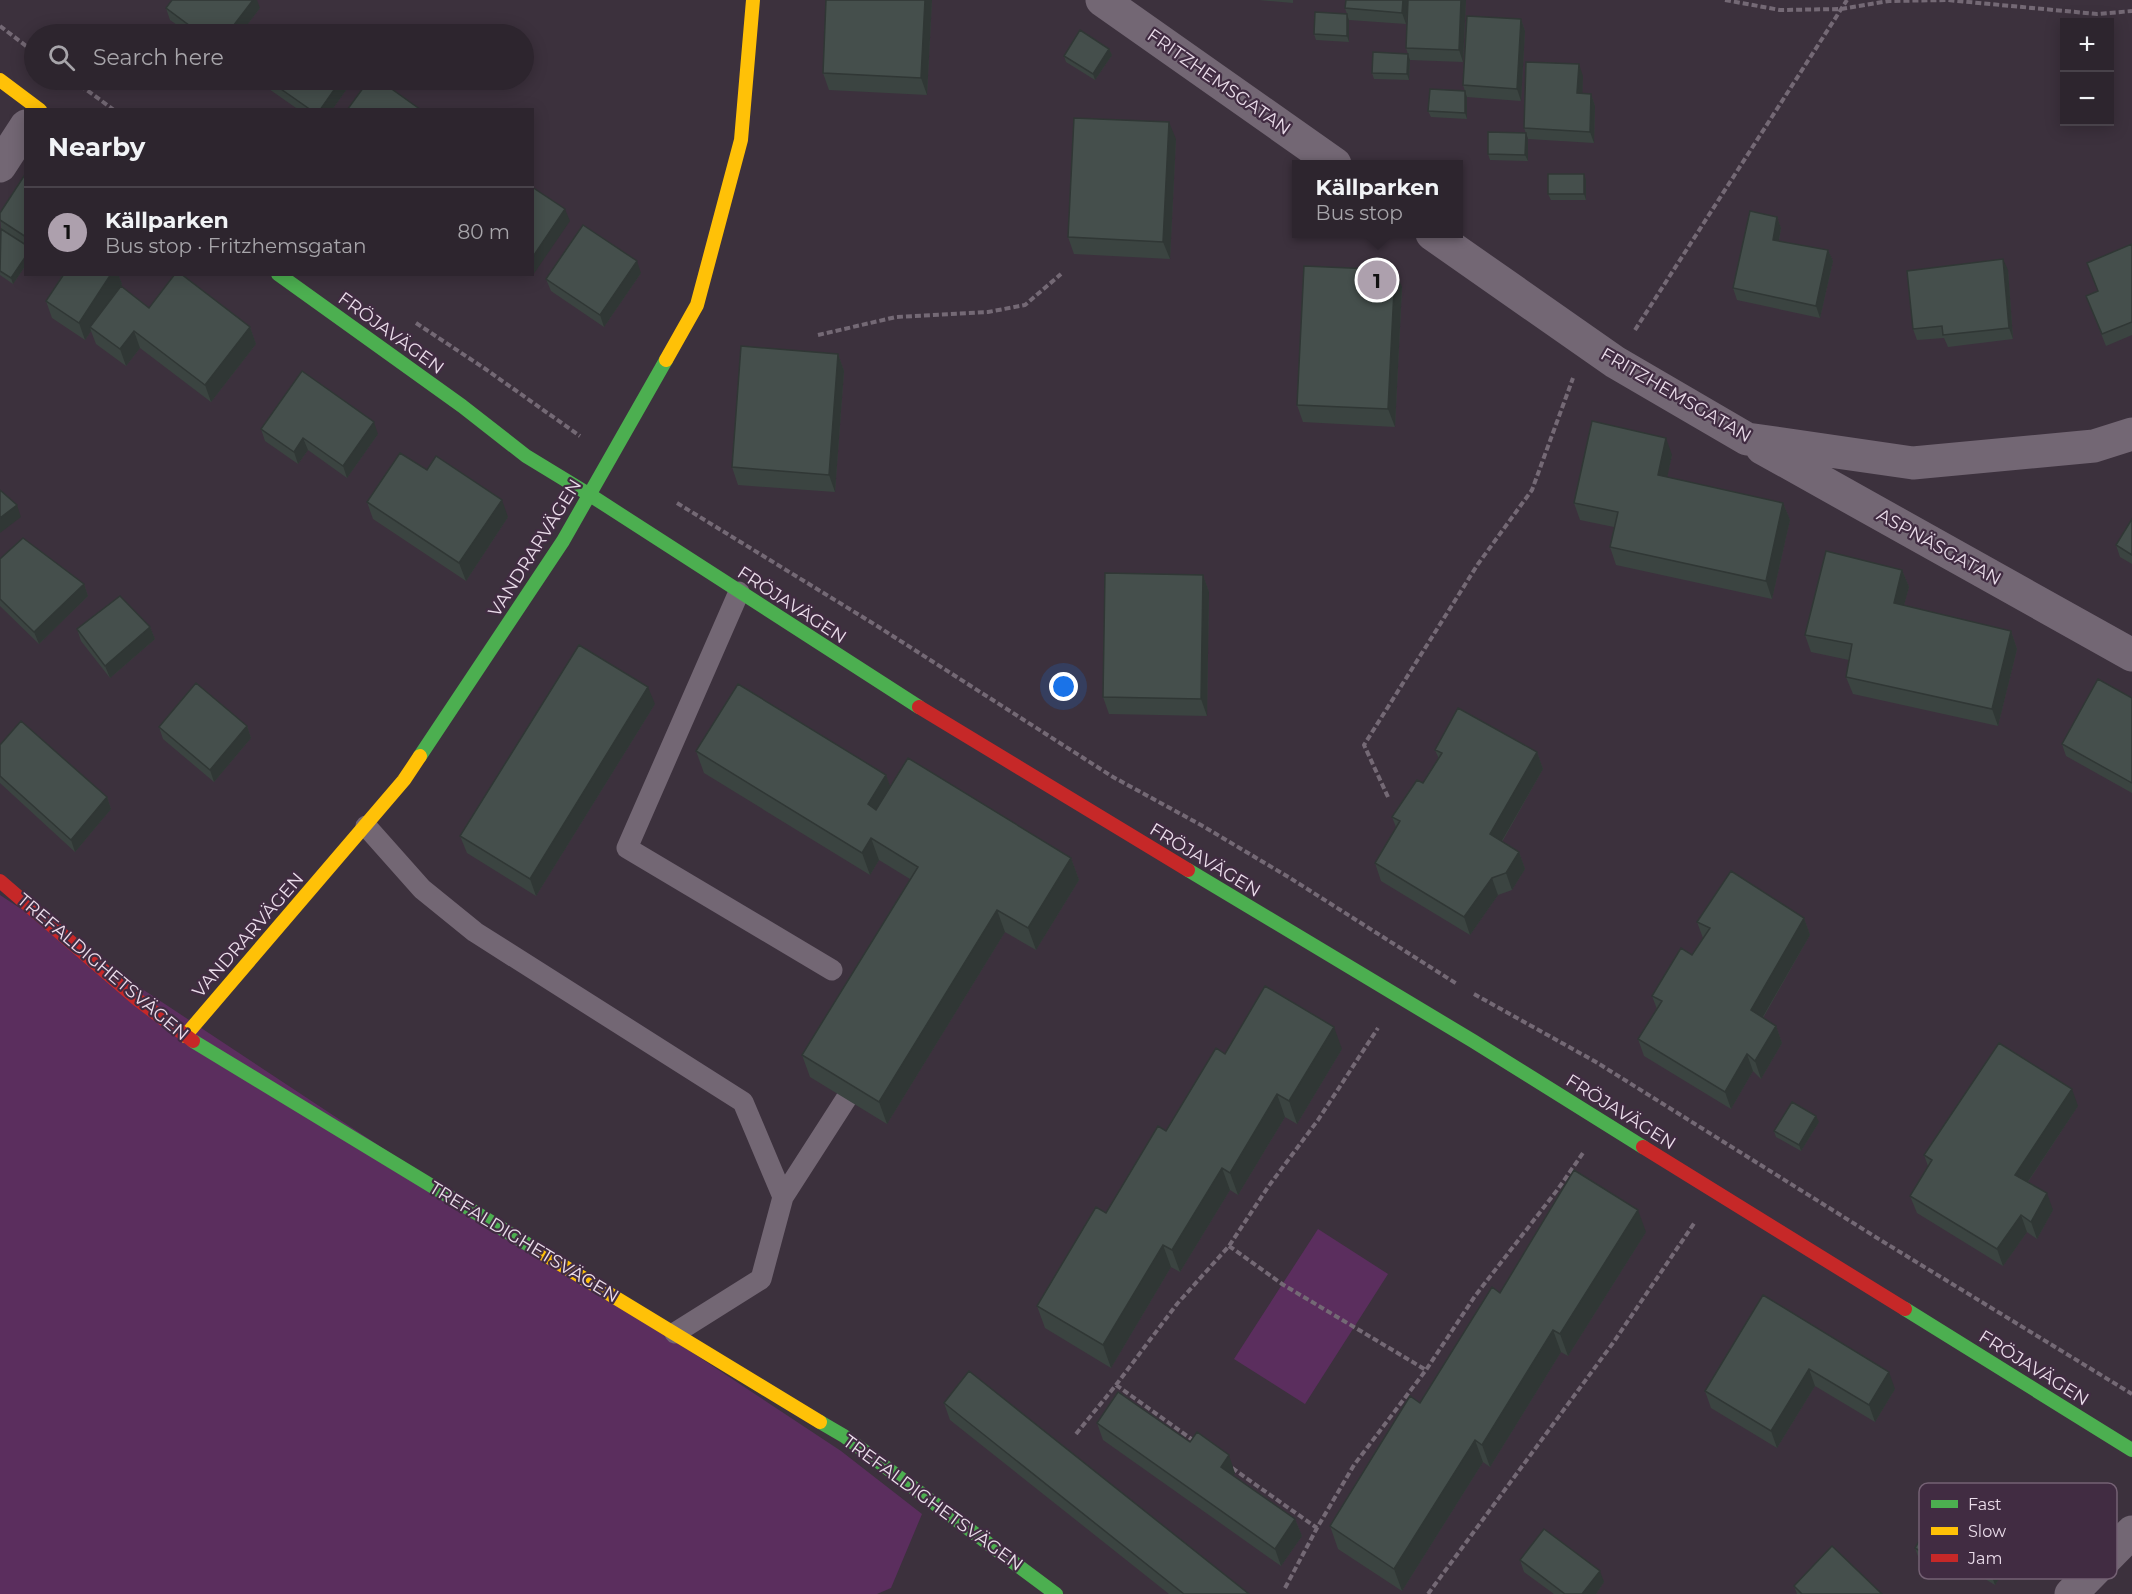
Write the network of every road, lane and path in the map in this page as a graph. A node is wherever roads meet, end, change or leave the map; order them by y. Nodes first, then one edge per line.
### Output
1 (753, 0) edge
2 (1102, 0) edge
3 (1725, 0) edge
4 (1847, 0) edge
5 (1841, 9) junction
6 (2132, 11) edge
7 (0, 26) edge
8 (24, 44) edge
9 (0, 80) edge
10 (87, 90) edge
11 (30, 108) edge
12 (111, 108) edge
13 (24, 130) edge
14 (1328, 160) edge
15 (0, 166) edge
16 (1438, 238) edge
17 (1061, 274) dead end
18 (281, 276) edge
19 (410, 319) dead end
20 (818, 335) dead end
21 (1615, 362) junction
22 (2132, 434) edge
23 (1747, 440) junction
24 (610, 458) junction
25 (590, 495) junction
26 (673, 501) dead end
27 (739, 592) junction
28 (2132, 655) edge
29 (1388, 797) dead end
30 (366, 826) junction
31 (0, 881) edge
32 (832, 970) dead end
33 (1400, 997) junction
34 (185, 1036) junction
35 (846, 1099) edge
36 (1604, 1124) junction
37 (1716, 1192) junction
38 (783, 1197) junction
39 (1229, 1246) junction
40 (675, 1333) junction
41 (1426, 1370) junction
42 (1116, 1385) junction
43 (2132, 1394) edge
44 (1076, 1434) dead end
45 (1202, 1447) edge
46 (2132, 1450) edge
47 (1231, 1467) edge
48 (1317, 1528) junction
49 (2132, 1532) edge
50 (2117, 1547) edge
51 (2086, 1579) edge
52 (1285, 1588) dead end
53 (1056, 1594) edge
54 (1428, 1594) edge
55 (2071, 1594) edge

1 - 24 street, VANDRARVÄGEN
2 - 14 street, FRITZHEMSGATAN
3 - 5 path
4 - 5 path
5 - 6 path
5 - 21 path
7 - 8 path
9 - 11 street
10 - 12 path
13 - 15 street
16 - 21 street, FRITZHEMSGATAN
17 - 20 path
18 - 25 street, FRÖJAVÄGEN
19 - 24 path
21 - 23 street, FRITZHEMSGATAN
21 - 29 path
22 - 23 street, FRITZHEMSGATAN
23 - 28 street, ASPNÄSGATAN
24 - 25 street, VANDRARVÄGEN
25 - 27 street, FRÖJAVÄGEN
25 - 30 street, VANDRARVÄGEN
26 - 43 path
27 - 32 lane
27 - 33 street, FRÖJAVÄGEN
30 - 34 street, VANDRARVÄGEN
30 - 38 lane
31 - 34 street, TREFALDIGHETSVÄGEN
33 - 36 street, FRÖJAVÄGEN
33 - 39 path
34 - 40 street, TREFALDIGHETSVÄGEN
35 - 38 lane
36 - 37 street, FRÖJAVÄGEN
36 - 41 path
37 - 46 street, FRÖJAVÄGEN
37 - 54 path
38 - 40 lane
39 - 41 path
39 - 42 path
40 - 53 street, TREFALDIGHETSVÄGEN
41 - 48 path
42 - 44 path
42 - 45 path
47 - 48 path
48 - 52 path
49 - 50 street
51 - 55 street

